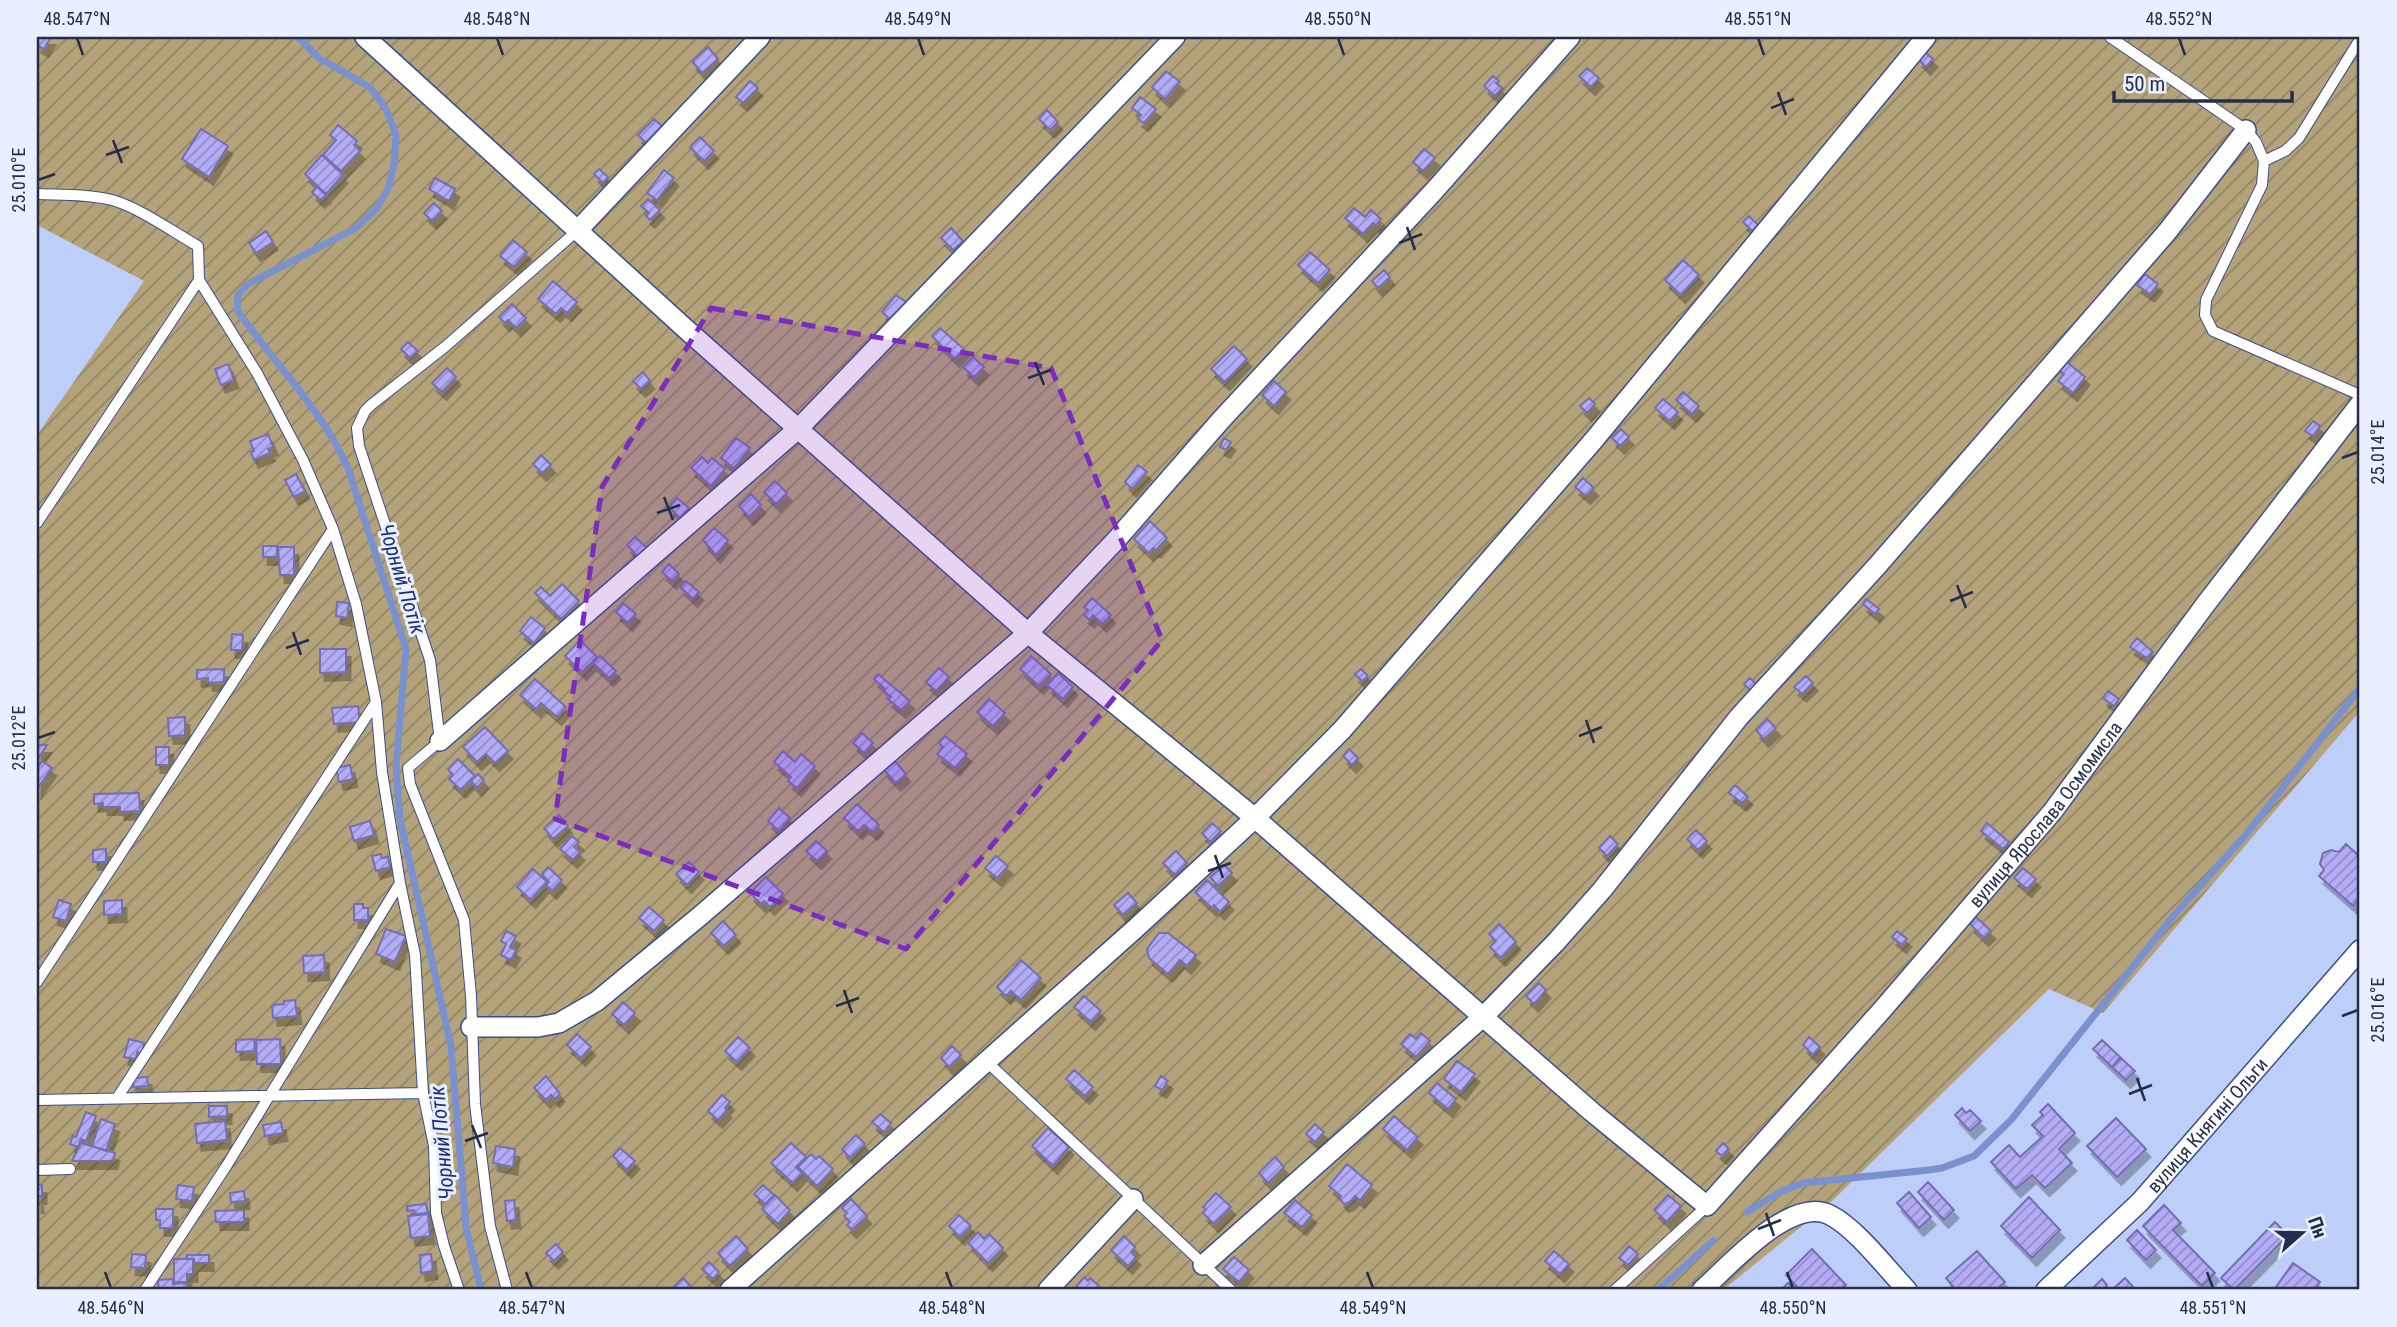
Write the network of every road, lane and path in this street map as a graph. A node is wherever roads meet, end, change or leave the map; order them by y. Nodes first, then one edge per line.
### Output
1 (365, 37) edge
2 (760, 37) edge
3 (1175, 37) edge
4 (1570, 37) edge
5 (1926, 37) edge
6 (2110, 37) edge
7 (2360, 39) edge
8 (2246, 130) junction
9 (2264, 161) junction
10 (37, 194) edge
11 (578, 230) junction
12 (199, 280) junction
13 (2360, 395) edge
14 (2360, 404) edge
15 (799, 428) junction
16 (37, 523) edge
17 (333, 529) junction
18 (1028, 633) junction
19 (376, 702) junction
20 (440, 741) junction
21 (1255, 818) junction
22 (400, 883) junction
23 (2360, 950) edge
24 (37, 982) edge
25 (1484, 1016) junction
26 (471, 1027) junction
27 (986, 1061) junction
28 (423, 1093) junction
29 (270, 1096) junction
30 (117, 1098) junction
31 (37, 1100) edge
32 (70, 1169) dead end
33 (37, 1170) edge
34 (1133, 1199) junction
35 (1707, 1206) junction
36 (1203, 1265) junction
37 (457, 1285) edge
38 (145, 1290) edge
39 (449, 1290) edge
40 (508, 1290) edge
41 (730, 1290) edge
42 (1048, 1290) edge
43 (1231, 1290) edge
44 (1615, 1290) edge
45 (1702, 1290) edge
46 (1907, 1290) edge
47 (2046, 1290) edge

1 - 11 street
2 - 11 street
3 - 15 street
4 - 18 street
5 - 21 street
6 - 8 lane
7 - 9 lane
8 - 9 lane
8 - 25 street
9 - 13 lane
10 - 12 lane
11 - 15 street
11 - 20 lane
12 - 16 lane
12 - 17 lane
14 - 35 street, вулиця Ярослава Осмомисла
15 - 18 street
15 - 20 street
17 - 19 lane
17 - 24 lane
18 - 21 street
18 - 26 street
19 - 22 lane
19 - 30 lane
20 - 26 lane
21 - 25 street
21 - 27 street
22 - 28 lane
22 - 29 lane
23 - 47 street, вулиця Княгині Ольги
25 - 35 street
25 - 36 street
26 - 40 lane
27 - 34 lane
27 - 41 street
28 - 29 lane
28 - 37 lane
29 - 30 lane
29 - 38 lane
30 - 31 lane
32 - 33 lane
34 - 36 lane
34 - 42 street
35 - 44 lane
36 - 43 lane
37 - 39 lane
45 - 46 street

